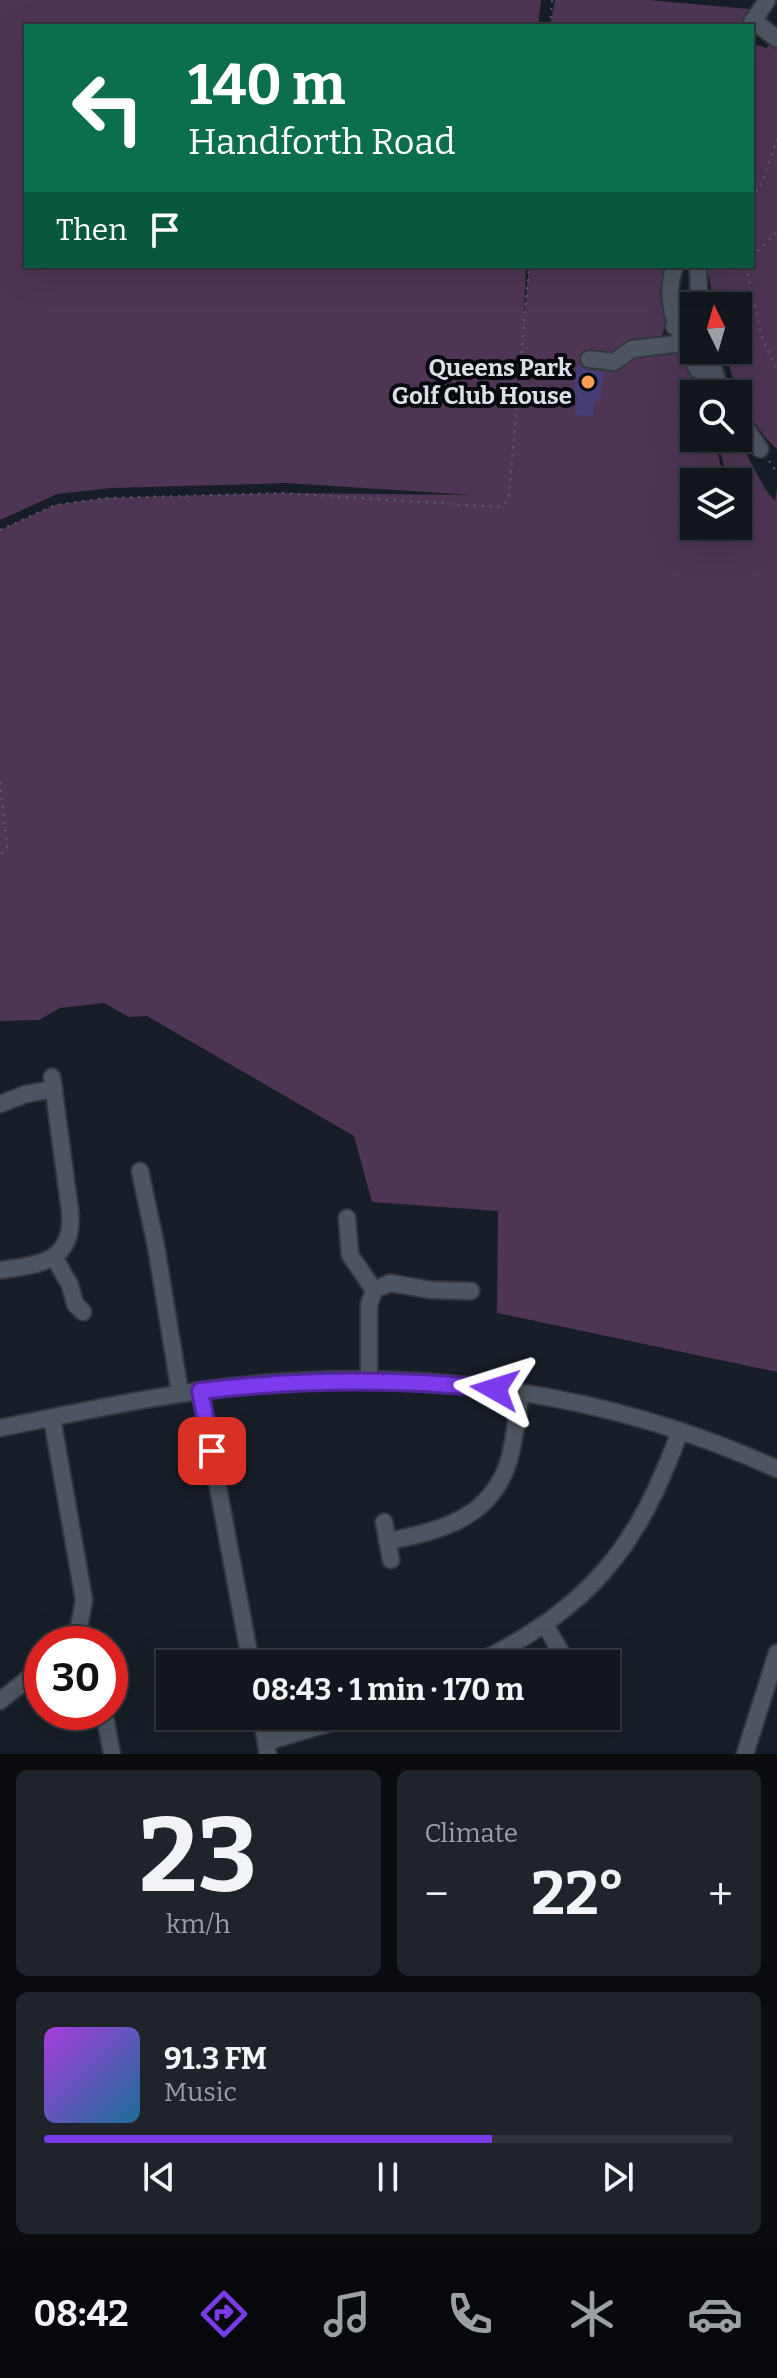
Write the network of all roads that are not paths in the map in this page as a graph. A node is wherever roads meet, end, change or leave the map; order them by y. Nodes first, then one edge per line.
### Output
1 (767, 0) edge
2 (752, 23) edge
3 (754, 24) edge
4 (777, 39) edge
5 (675, 268) edge
6 (698, 268) edge
7 (699, 292) edge
8 (680, 325) edge
9 (674, 326) junction
10 (680, 336) edge
11 (680, 343) edge
12 (589, 359) dead end
13 (695, 364) edge
14 (711, 364) edge
15 (715, 375) junction
16 (717, 380) edge
17 (752, 437) edge
18 (760, 449) dead end
19 (0, 1104) edge
20 (140, 1171) dead end
21 (347, 1218) dead end
22 (54, 1257) junction
23 (0, 1270) edge
24 (374, 1290) junction
25 (471, 1291) dead end
26 (83, 1312) dead end
27 (369, 1379) junction
28 (200, 1391) junction
29 (180, 1393) junction
30 (521, 1393) junction
31 (52, 1418) junction
32 (0, 1428) edge
33 (680, 1431) junction
34 (777, 1469) edge
35 (384, 1522) dead end
36 (387, 1541) junction
37 (391, 1560) dead end
38 (545, 1625) junction
39 (79, 1626) edge
40 (248, 1650) edge
41 (500, 1650) edge
42 (560, 1650) edge
43 (777, 1653) edge
44 (24, 1682) edge
45 (0, 1701) edge
46 (107, 1730) edge
47 (316, 1730) edge
48 (267, 1748) edge
49 (112, 1754) edge
50 (745, 1754) edge

1 - 2 street
3 - 4 street
5 - 9 street
6 - 7 street
8 - 9 street
9 - 10 street
11 - 12 street
13 - 15 street
14 - 15 street
15 - 16 street
17 - 18 street
19 - 22 street
20 - 29 street
21 - 24 street
22 - 23 street
22 - 26 street
24 - 25 street
24 - 27 street
27 - 28 street
27 - 30 street
28 - 29 street
28 - 40 street
29 - 31 street
30 - 33 street
30 - 36 street
31 - 32 street
31 - 39 street
33 - 34 street
33 - 38 street
35 - 36 street
36 - 37 street
38 - 41 street
38 - 42 street
43 - 50 street
44 - 45 street
46 - 49 street
47 - 48 street

